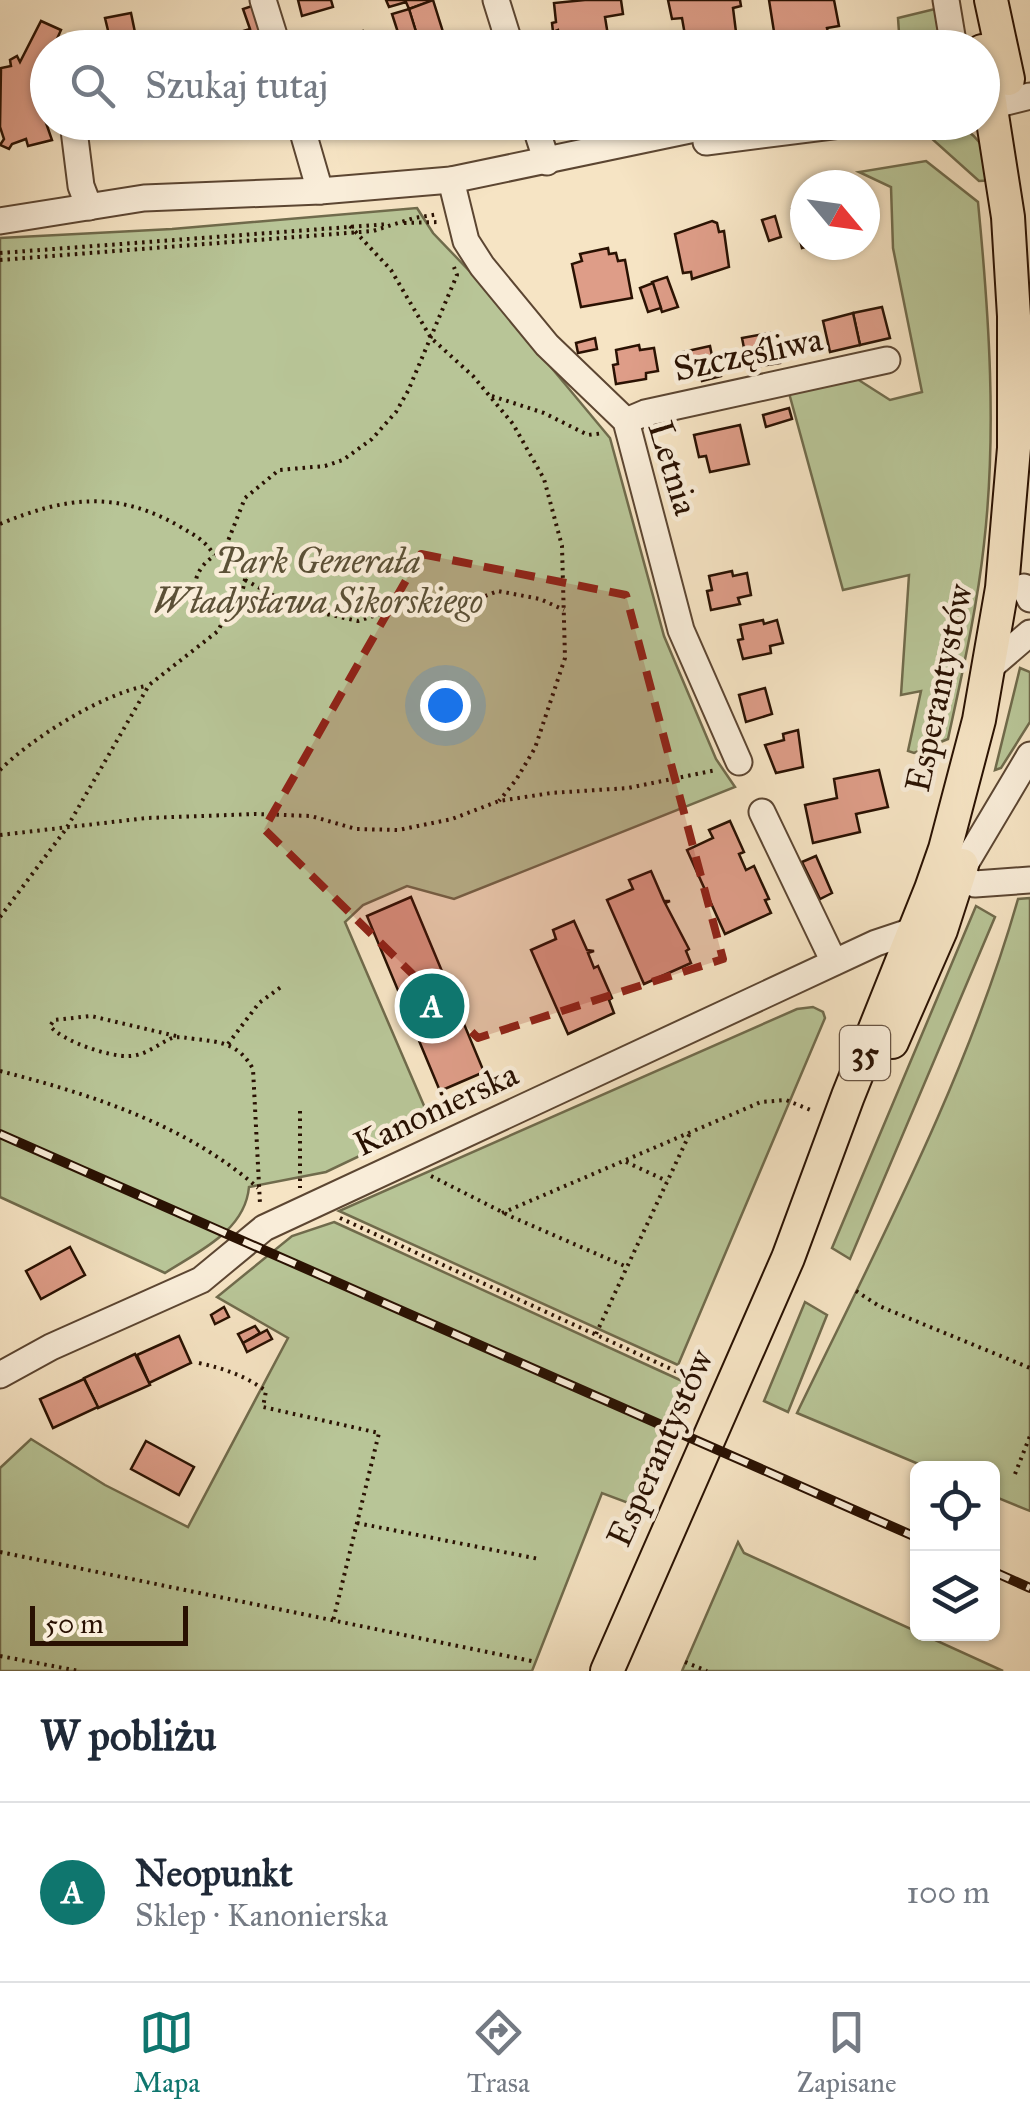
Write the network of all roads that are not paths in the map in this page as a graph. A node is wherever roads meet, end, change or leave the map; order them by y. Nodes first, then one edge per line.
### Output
1 (263, 0) edge
2 (496, 0) edge
3 (946, 0) edge
4 (971, 0) edge
5 (992, 0) edge
6 (272, 30) edge
7 (505, 30) edge
8 (951, 30) edge
9 (981, 30) edge
10 (995, 30) edge
11 (1000, 87) edge
12 (1000, 97) edge
13 (75, 140) edge
14 (305, 140) edge
15 (540, 140) edge
16 (647, 140) edge
17 (721, 140) edge
18 (547, 162) junction
19 (451, 180) junction
20 (320, 191) junction
21 (89, 207) junction
22 (0, 221) edge
23 (1030, 235) edge
24 (887, 360) dead end
25 (626, 421) junction
26 (1030, 525) edge
27 (1027, 593) edge
28 (1017, 642) edge
29 (1030, 756) edge
30 (739, 762) road end
31 (762, 812) dead end
32 (960, 873) junction
33 (1030, 880) edge
34 (916, 930) junction
35 (834, 962) junction
36 (788, 1258) junction
37 (0, 1376) edge
38 (608, 1671) edge

1 - 6 street
2 - 7 street
3 - 8 street
4 - 9 main road, 35
5 - 10 main road, 35
11 - 23 main road, 35
12 - 28 main road, Esperantystów / 35
13 - 21 street
14 - 20 street
15 - 18 street
16 - 18 street
17 - 18 street
18 - 19 street
19 - 20 street
19 - 25 street, Letnia
20 - 21 street
21 - 22 street
24 - 25 street, Szczęśliwa
25 - 30 street, Letnia
26 - 27 main road, Esperantystów / 35
27 - 28 main road, Esperantystów / 35
28 - 32 main road, Esperantystów / 35
28 - 34 main road, Esperantystów / 35
29 - 32 street
31 - 35 street
32 - 33 street
32 - 36 main road, Esperantystów / 35
34 - 35 street, Kanonierska
34 - 36 main road, Esperantystów / 35
35 - 37 street, Kanonierska
36 - 38 main road, Esperantystów / 35

